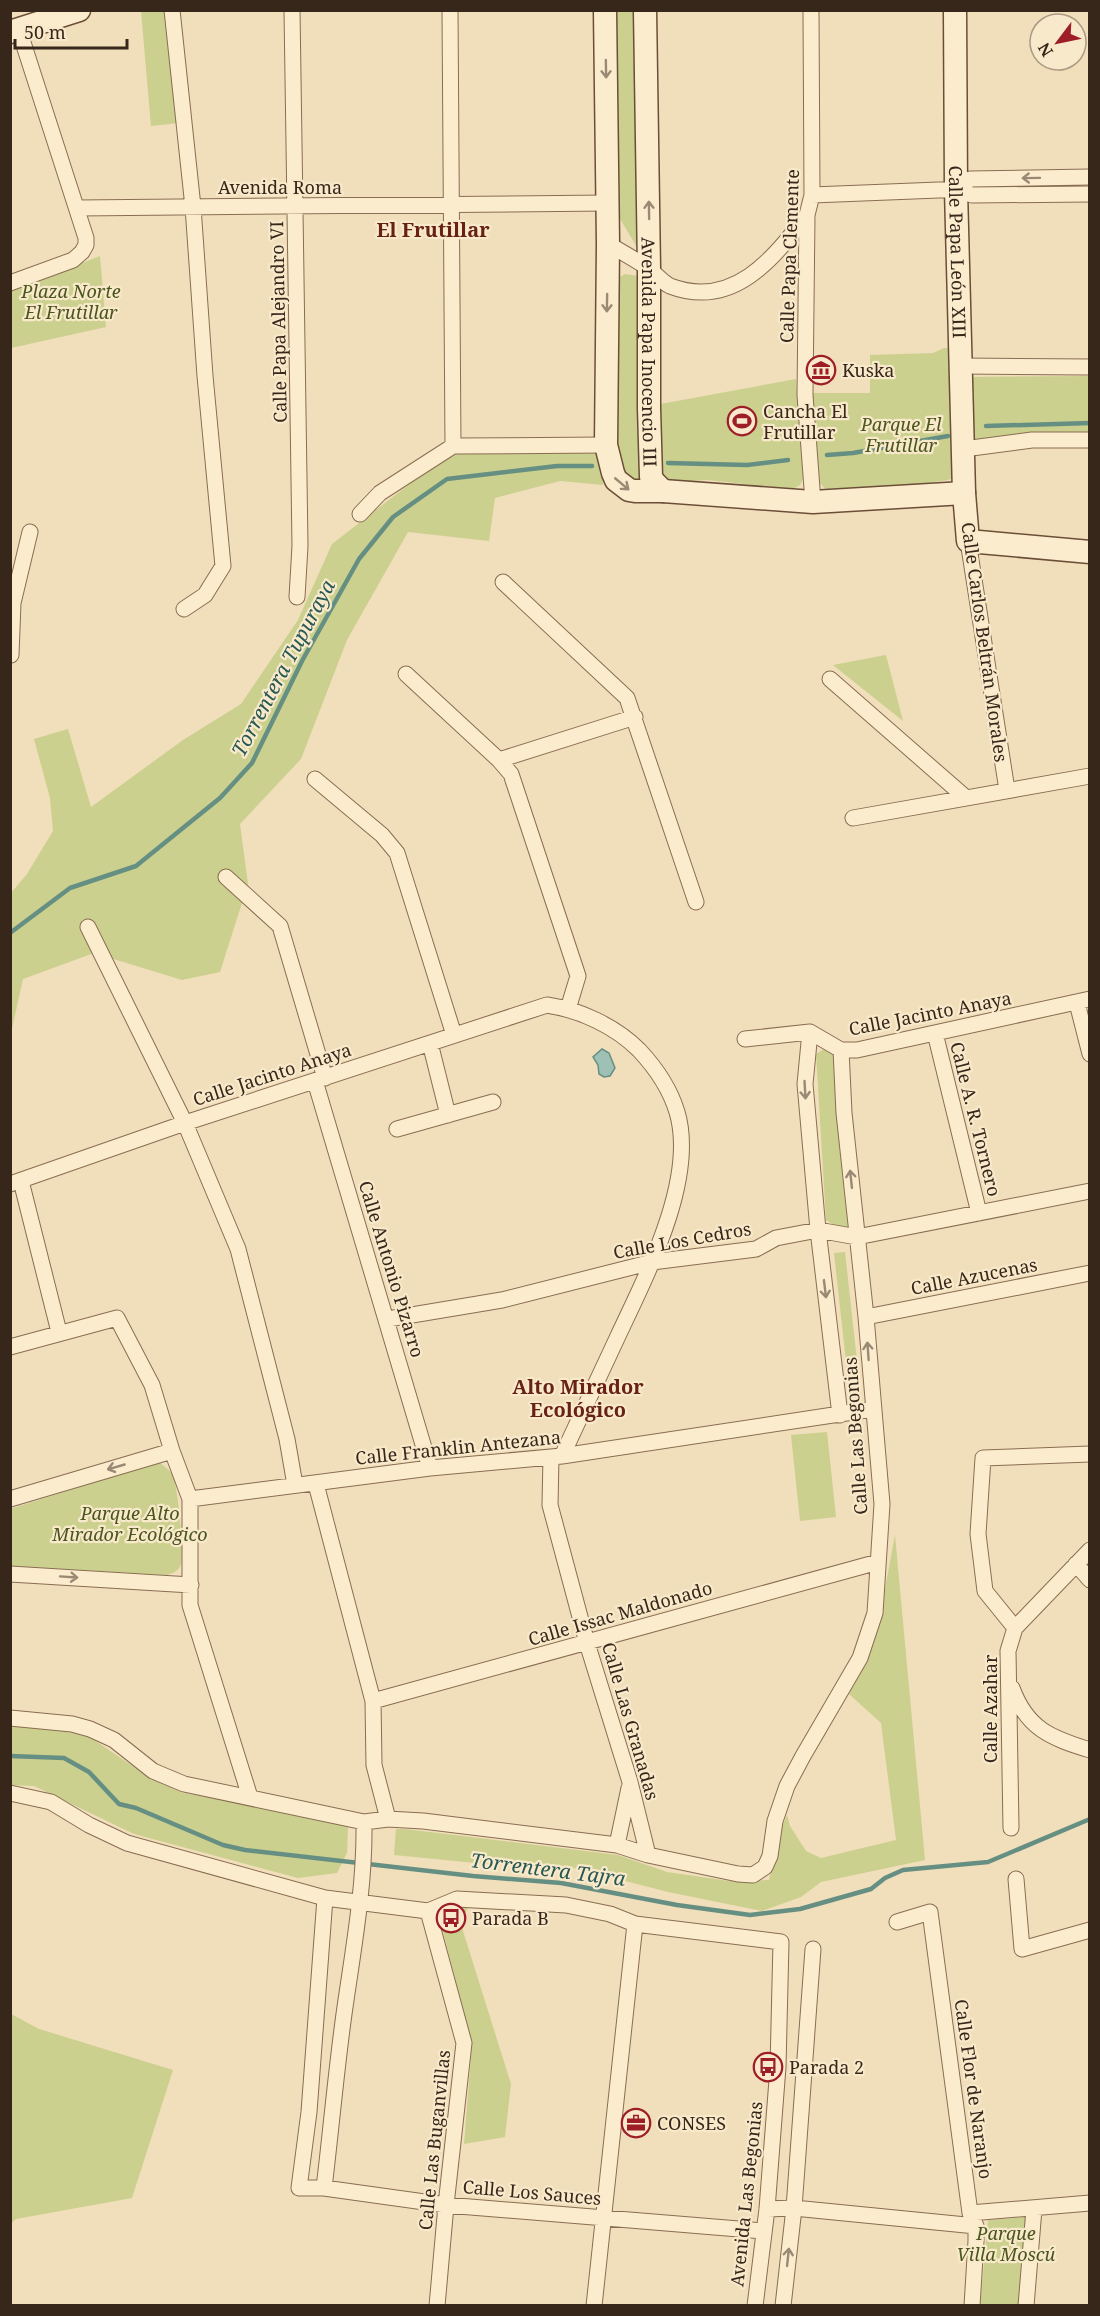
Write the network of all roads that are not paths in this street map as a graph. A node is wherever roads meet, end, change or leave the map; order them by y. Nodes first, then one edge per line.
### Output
1 (79, 10) edge
2 (172, 10) edge
3 (292, 10) edge
4 (450, 10) edge
5 (605, 10) edge
6 (645, 10) edge
7 (811, 10) edge
8 (955, 10) edge
9 (15, 31) edge
10 (1089, 177) edge
11 (956, 190) junction
12 (1089, 194) edge
13 (812, 195) junction
14 (608, 203) junction
15 (452, 205) junction
16 (296, 206) junction
17 (194, 207) junction
18 (78, 208) junction
19 (807, 215) junction
20 (608, 244) junction
21 (649, 269) junction
22 (10, 283) edge
23 (961, 366) junction
24 (1089, 367) edge
25 (1089, 440) edge
26 (606, 445) junction
27 (453, 446) junction
28 (964, 449) junction
29 (663, 490) junction
30 (964, 493) junction
31 (813, 502) junction
32 (360, 514) dead end
33 (30, 532) dead end
34 (968, 541) junction
35 (1089, 552) edge
36 (502, 582) dead end
37 (297, 597) dead end
38 (184, 609) dead end
39 (11, 655) edge
40 (10, 672) edge
41 (406, 674) dead end
42 (830, 679) dead end
43 (634, 717) junction
44 (499, 760) junction
45 (1089, 776) edge
46 (315, 779) dead end
47 (1007, 790) junction
48 (965, 798) junction
49 (853, 818) dead end
50 (226, 877) dead end
51 (696, 902) dead end
52 (88, 927) dead end
53 (1083, 1001) edge
54 (568, 1009) junction
55 (810, 1032) junction
56 (935, 1034) junction
57 (454, 1035) junction
58 (746, 1039) dead end
59 (430, 1043) junction
60 (841, 1050) junction
61 (1089, 1054) edge
62 (320, 1080) junction
63 (494, 1102) dead end
64 (448, 1115) junction
65 (185, 1123) junction
66 (397, 1129) dead end
67 (16, 1182) edge
68 (1089, 1191) edge
69 (979, 1213) junction
70 (818, 1230) junction
71 (857, 1237) junction
72 (652, 1262) junction
73 (1089, 1273) edge
74 (866, 1317) junction
75 (388, 1319) junction
76 (59, 1332) junction
77 (10, 1347) edge
78 (873, 1409) junction
79 (840, 1415) junction
80 (172, 1451) junction
81 (1089, 1454) edge
82 (556, 1456) junction
83 (430, 1468) junction
84 (316, 1484) junction
85 (296, 1485) junction
86 (10, 1499) edge
87 (190, 1499) junction
88 (1089, 1550) edge
89 (878, 1562) junction
90 (1076, 1564) junction
91 (10, 1574) edge
92 (1089, 1580) edge
93 (190, 1585) junction
94 (1015, 1628) junction
95 (587, 1643) junction
96 (1009, 1679) junction
97 (373, 1701) junction
98 (10, 1718) edge
99 (1089, 1750) edge
100 (630, 1782) junction
101 (10, 1793) edge
102 (250, 1797) junction
103 (388, 1820) junction
104 (364, 1822) junction
105 (1011, 1828) dead end
106 (617, 1845) junction
107 (648, 1855) junction
108 (1016, 1879) dead end
109 (325, 1898) junction
110 (366, 1903) junction
111 (428, 1911) junction
112 (897, 1922) dead end
113 (635, 1924) junction
114 (1089, 1930) edge
115 (813, 1949) dead end
116 (778, 2067) junction
117 (803, 2072) junction
118 (324, 2188) junction
119 (1089, 2203) edge
120 (446, 2205) junction
121 (794, 2208) junction
122 (766, 2209) junction
123 (1034, 2209) junction
124 (603, 2218) junction
125 (973, 2219) junction
126 (763, 2231) junction
127 (437, 2306) edge
128 (594, 2306) edge
129 (755, 2306) edge
130 (783, 2306) edge
131 (972, 2306) edge
132 (1026, 2306) edge

1 - 9 street
2 - 17 street
3 - 16 street, Calle Papa Alejandro VI
4 - 15 street
5 -> 14 street, Avenida Papa Inocencio III
21 -> 6 street, Avenida Papa Inocencio III
7 - 13 street, Calle Papa Clemente
8 - 11 street, Calle Papa León XIII
9 - 18 street
10 -> 11 street
11 - 12 street
11 - 13 street
11 - 23 street, Calle Papa León XIII
13 - 19 street, Calle Papa Clemente
14 - 15 street, Avenida Roma
14 - 20 street, Avenida Papa Inocencio III
15 - 16 street, Avenida Roma
15 - 27 street
16 - 17 street, Avenida Roma
16 - 37 street, Calle Papa Alejandro VI
17 - 18 street, Avenida Roma
17 - 38 street
18 - 22 street
19 - 21 street
19 - 31 street, Calle Papa Clemente
20 - 21 street
20 -> 26 street, Avenida Papa Inocencio III
21 - 29 street, Avenida Papa Inocencio III
23 - 24 street
23 - 28 street, Calle Papa León XIII
25 - 28 street
26 - 27 street
26 -> 29 street, Avenida Papa Inocencio III
27 - 32 street
28 - 30 street, Calle Papa León XIII
29 - 31 street
30 - 31 street
30 - 34 street, Calle Carlos Beltrán Morales
33 - 39 street
34 - 35 street
34 - 47 street, Calle Carlos Beltrán Morales
36 - 43 street
39 - 40 street
41 - 44 street
42 - 48 street
43 - 44 street
43 - 51 street
44 - 54 street
45 - 47 street
46 - 57 street
47 - 48 street
48 - 49 street
50 - 62 street, Calle Antonio Pizarro
52 - 65 street
53 - 56 street, Calle Jacinto Anaya
53 - 61 street
54 - 57 street, Calle Jacinto Anaya
54 - 72 street
55 - 58 street
55 - 60 street, Calle Jacinto Anaya
55 -> 70 street, Calle Las Begonias
56 - 60 street, Calle Jacinto Anaya
56 - 69 street, Calle A. R. Tornero
57 - 59 street, Calle Jacinto Anaya
59 - 62 street, Calle Jacinto Anaya
59 - 64 street
71 -> 60 street, Calle Las Begonias
62 - 65 street, Calle Jacinto Anaya
62 - 75 street, Calle Antonio Pizarro
63 - 64 street
64 - 66 street
65 - 67 street, Calle Jacinto Anaya
65 - 85 street
67 - 76 street
68 - 69 street, Calle Los Cedros
69 - 71 street, Calle Los Cedros
70 - 71 street, Calle Los Cedros
70 - 72 street, Calle Los Cedros
70 -> 79 street, Calle Las Begonias
71 - 74 street, Calle Las Begonias
72 - 75 street, Calle Los Cedros
72 - 82 street
73 - 74 street, Calle Azucenas
78 -> 74 street, Calle Las Begonias
75 - 83 street, Calle Antonio Pizarro
76 - 77 street
76 - 80 street
78 - 79 street, Calle Franklin Antezana
78 - 89 street, Calle Las Begonias
79 - 82 street, Calle Franklin Antezana
80 -> 86 street
80 - 87 street
81 - 94 street
82 - 83 street, Calle Franklin Antezana
82 - 95 street, Calle Las Granadas
83 - 84 street, Calle Franklin Antezana
84 - 85 street, Calle Franklin Antezana
84 - 97 street
85 - 87 street, Calle Franklin Antezana
87 - 93 street
88 - 90 street
89 - 95 street, Calle Issac Maldonado
89 - 107 street, Calle Las Begonias
90 - 92 street
90 - 94 street
91 -> 93 street
93 - 102 street
94 - 96 street, Calle Azahar
95 - 97 street, Calle Issac Maldonado
95 - 100 street, Calle Las Granadas
96 - 99 street
96 - 105 street, Calle Azahar
97 - 103 street
98 - 102 street
100 - 106 street
100 - 107 street, Calle Las Granadas
101 - 109 street
102 - 104 street
103 - 104 street
103 - 106 street
104 - 110 street
106 - 107 street
108 - 114 street
109 - 110 street
109 - 118 street, Calle Los Sauces
110 - 111 street
110 - 118 street
111 - 113 street
111 - 120 street, Calle Las Buganvillas
112 - 125 street, Calle Flor de Naranjo
113 - 116 street, Avenida Las Begonias
113 - 124 street
115 - 117 street
116 - 117 street
116 - 122 street, Avenida Las Begonias
117 - 121 street
118 - 120 street, Calle Los Sauces
119 - 123 street
120 - 124 street, Calle Los Sauces
120 - 127 street, Calle Las Buganvillas
121 - 122 street
121 - 125 street
130 -> 121 street
122 - 126 street, Avenida Las Begonias
123 - 125 street
123 - 132 street
124 - 126 street, Calle Los Sauces
124 - 128 street
125 - 131 street, Calle Flor de Naranjo
126 - 129 street, Avenida Las Begonias

